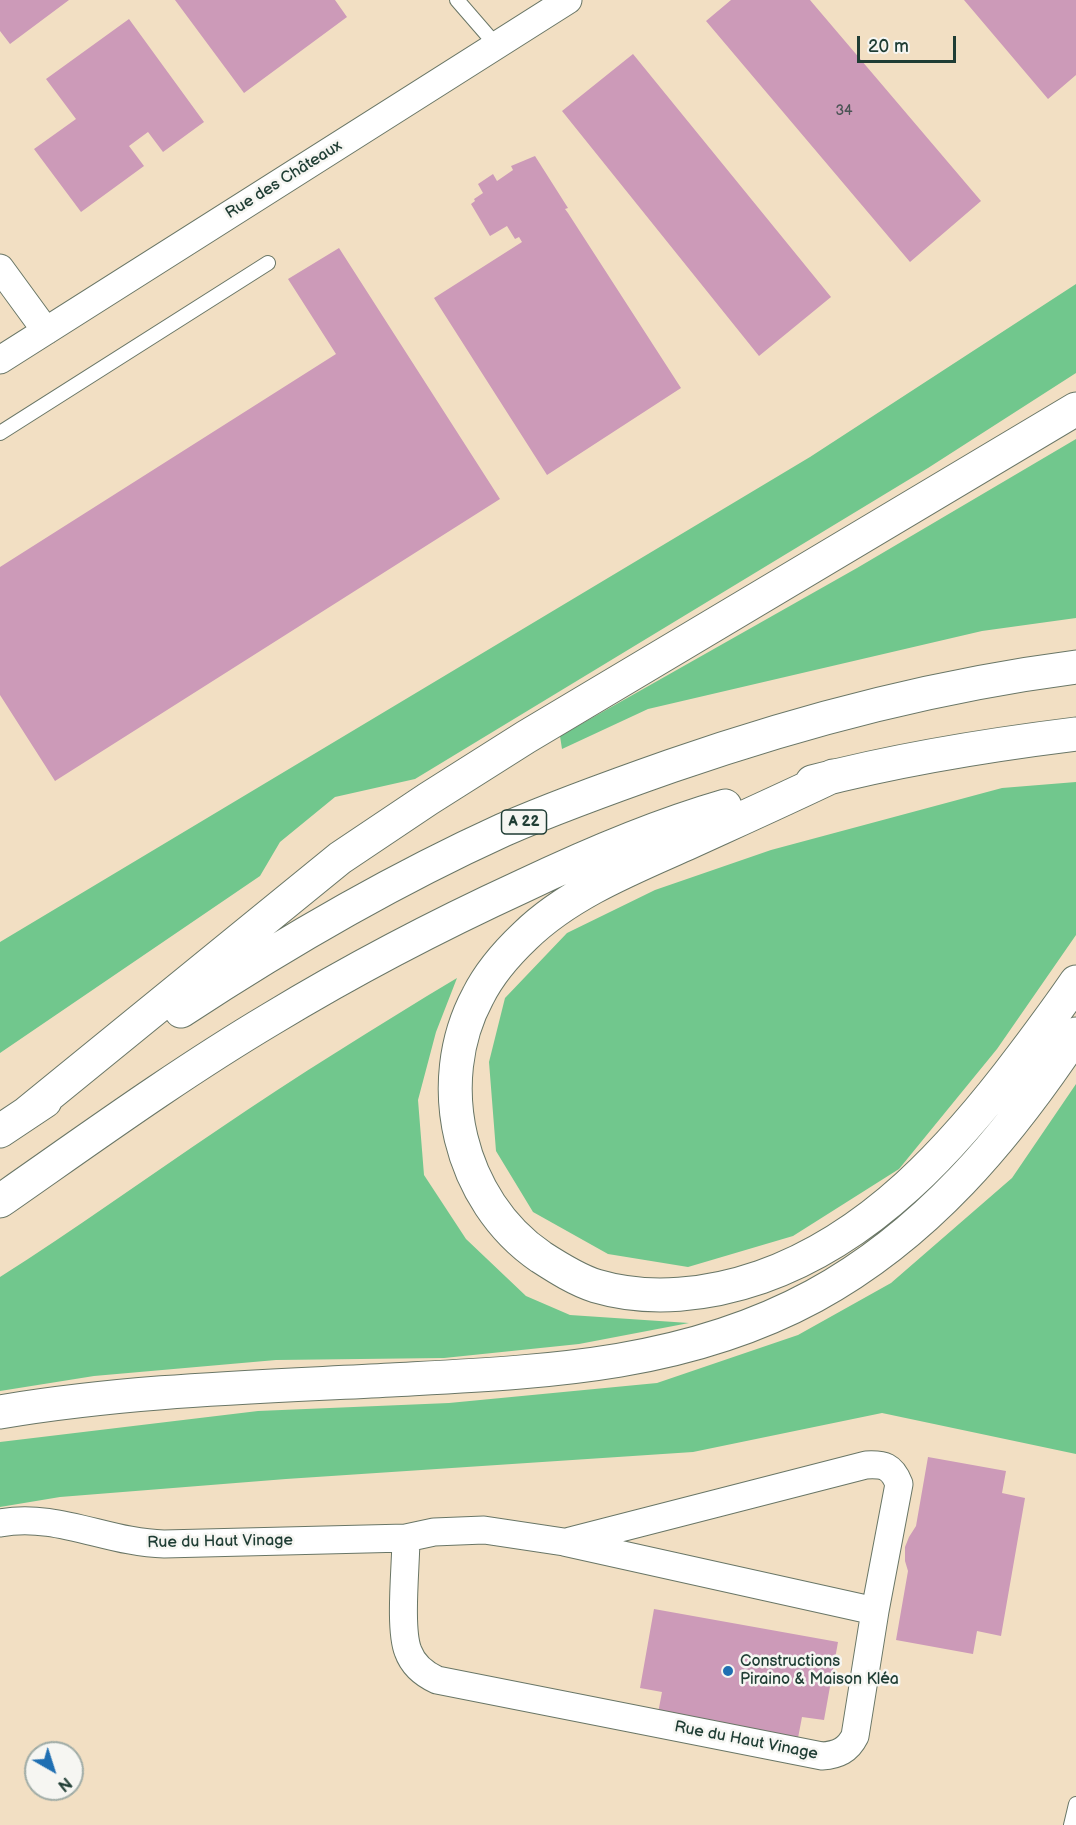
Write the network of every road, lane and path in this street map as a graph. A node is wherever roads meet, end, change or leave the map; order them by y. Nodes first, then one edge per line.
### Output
1 (457, 0) edge
2 (568, 0) edge
3 (496, 45) junction
4 (268, 263) dead end
5 (0, 268) edge
6 (46, 331) junction
7 (0, 360) edge
8 (1076, 409) edge
9 (0, 433) edge
10 (1076, 667) edge
11 (1076, 734) edge
12 (833, 776) junction
13 (1076, 982) edge
14 (1076, 1034) edge
15 (28, 1112) junction
16 (0, 1131) edge
17 (0, 1201) edge
18 (0, 1412) edge
19 (0, 1523) edge
20 (406, 1538) junction
21 (564, 1542) junction
22 (875, 1611) junction
23 (1076, 1804) edge
24 (1071, 1825) edge

1 - 3 lane
2 - 3 street, Rue des Châteaux
3 - 6 street, Rue des Châteaux
4 - 9 lane
5 - 6 street
6 - 7 street, Rue des Châteaux
8 - 15 highway
10 - 15 highway, A 22
11 - 12 highway
12 - 13 highway
12 - 17 highway
14 - 18 highway
15 - 16 highway, A 22
19 - 20 street, Rue du Haut Vinage
20 - 21 street, Rue du Haut Vinage
20 - 22 street, Rue du Haut Vinage
21 - 22 street, Rue du Haut Vinage
21 - 22 street
23 - 24 lane

